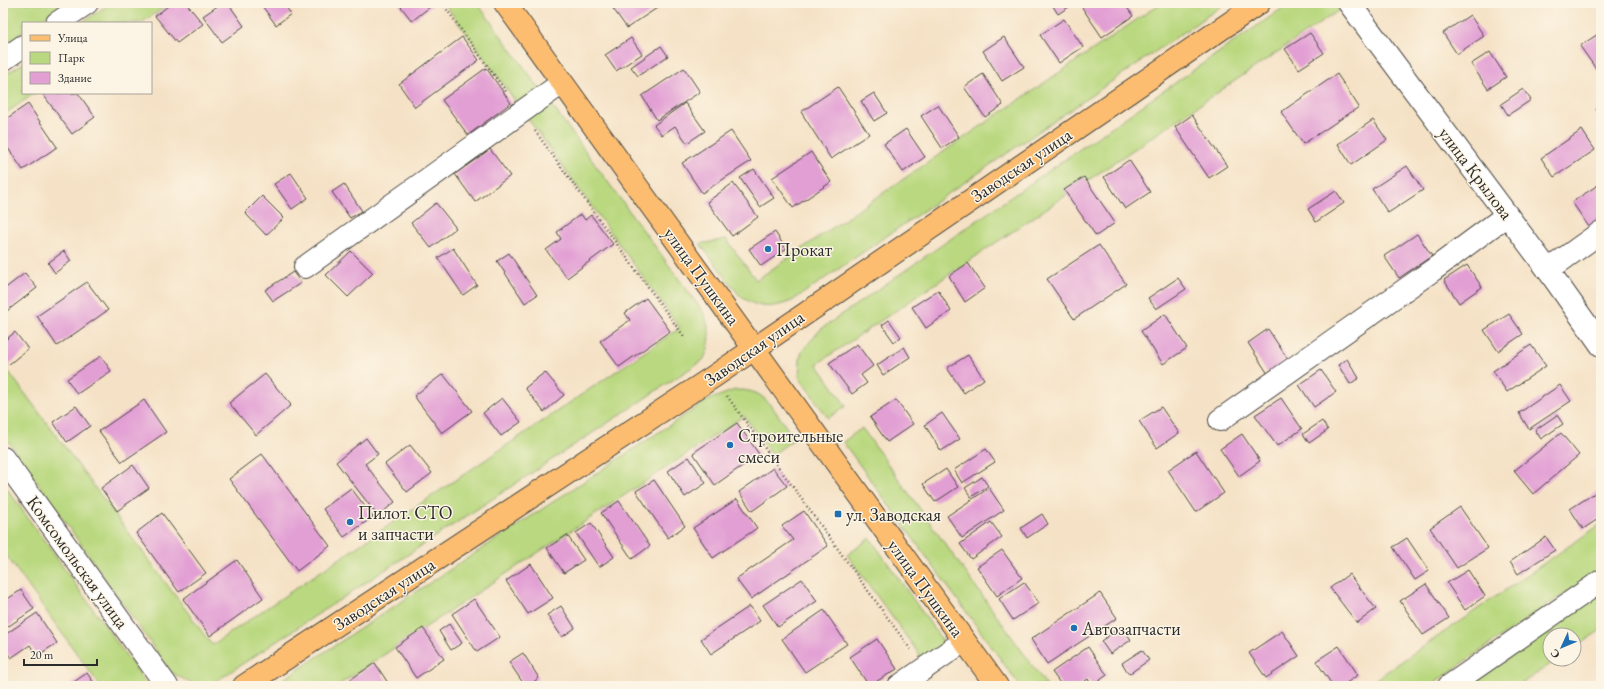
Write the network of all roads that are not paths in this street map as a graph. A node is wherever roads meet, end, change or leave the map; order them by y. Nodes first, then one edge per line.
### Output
1 (87, 3) edge
2 (505, 3) edge
3 (1259, 3) edge
4 (1349, 3) edge
5 (58, 22) edge
6 (22, 47) edge
7 (3, 60) edge
8 (562, 83) junction
9 (1507, 215) junction
10 (1601, 232) edge
11 (305, 268) dead end
12 (1548, 270) junction
13 (1601, 345) edge
14 (754, 348) junction
15 (1220, 420) dead end
16 (3, 458) edge
17 (1601, 581) edge
18 (964, 641) junction
19 (167, 686) edge
20 (244, 686) edge
21 (899, 686) edge
22 (997, 686) edge
23 (1449, 686) edge

1 - 5 street
2 - 8 main road, улица Пушкина
3 - 14 main road, Заводская улица
4 - 9 street, улица Крылова
6 - 7 street
8 - 11 street
8 - 14 main road, улица Пушкина
9 - 12 street, улица Крылова
9 - 15 street
10 - 12 street
12 - 13 street, улица Крылова
14 - 18 main road, улица Пушкина
14 - 20 main road, Заводская улица
16 - 19 street, Комсомольская улица
17 - 23 street
18 - 21 street
18 - 22 main road, улица Пушкина

